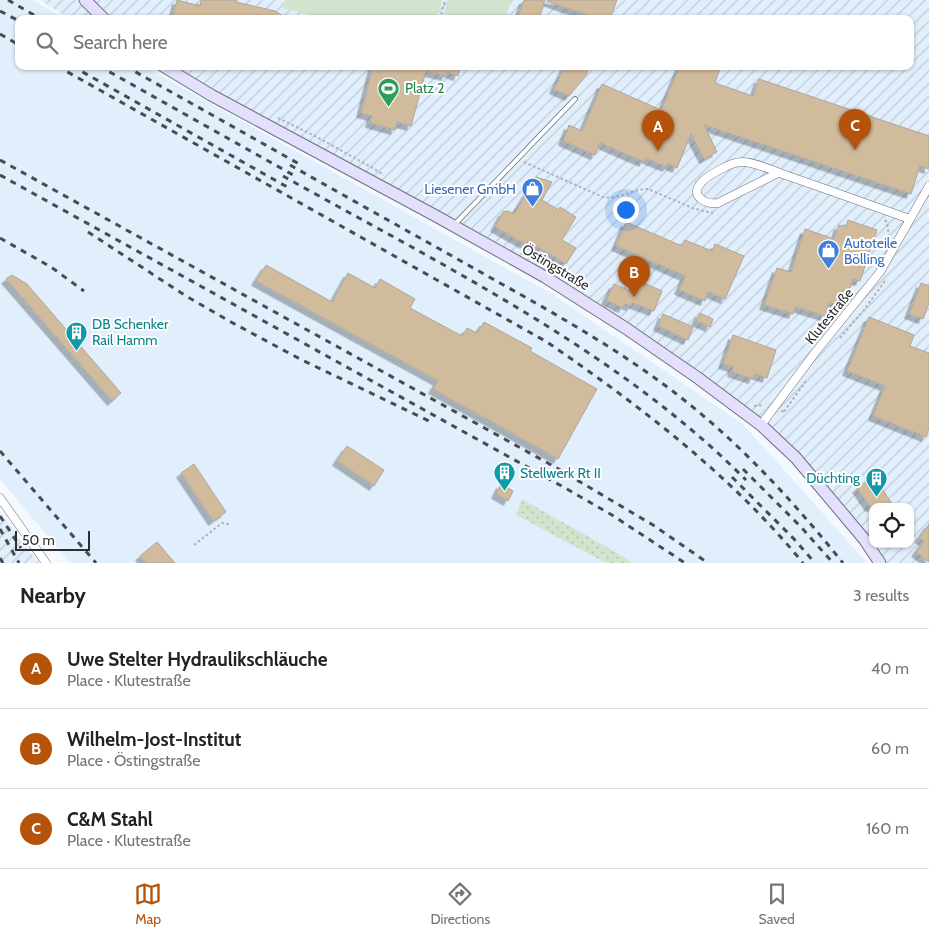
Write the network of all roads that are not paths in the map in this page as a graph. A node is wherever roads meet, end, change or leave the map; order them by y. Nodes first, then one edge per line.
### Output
1 (85, 0) edge
2 (100, 15) edge
3 (170, 70) edge
4 (575, 99) dead end
5 (778, 172) junction
6 (929, 186) edge
7 (910, 219) junction
8 (454, 225) junction
9 (761, 425) junction
10 (0, 498) edge
11 (46, 563) edge
12 (880, 563) edge

1 - 2 street
3 - 8 street, Östingstraße
4 - 8 lane
5 - 5 street
5 - 7 street
6 - 7 street, Klutestraße
7 - 9 street, Klutestraße
8 - 9 street, Östingstraße
9 - 12 street, Östingstraße
10 - 11 street

